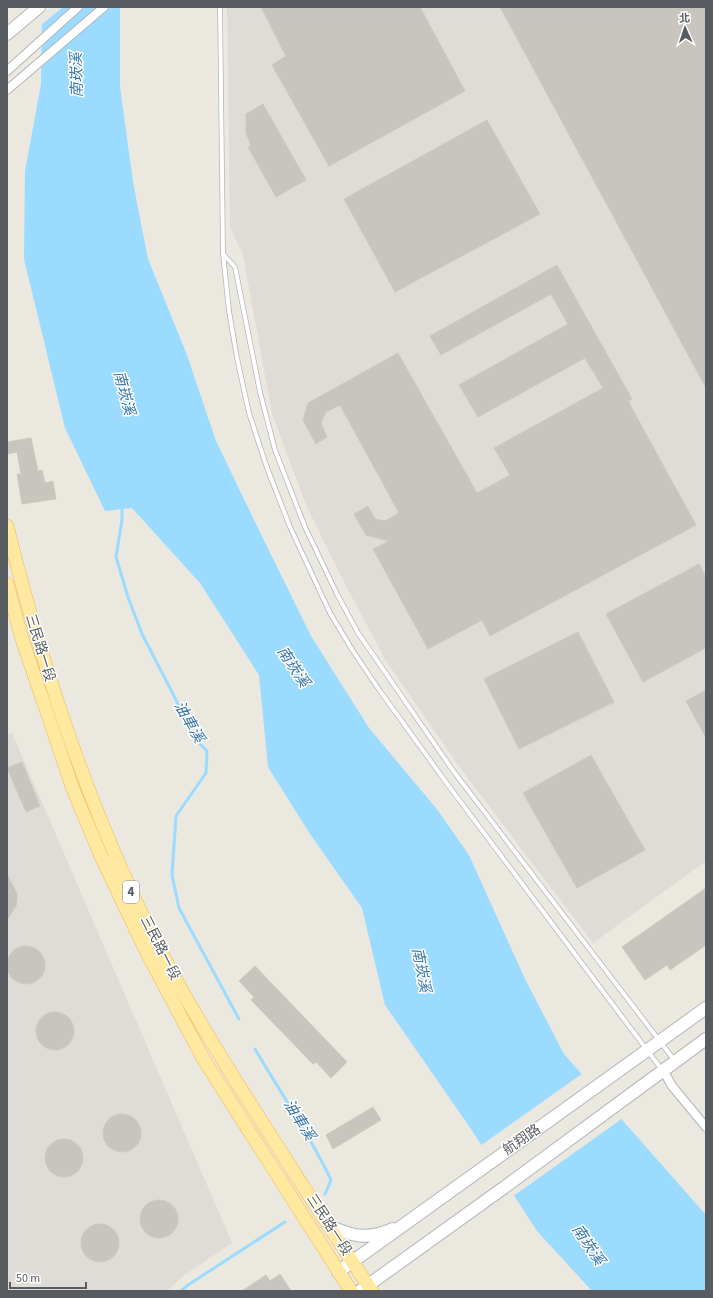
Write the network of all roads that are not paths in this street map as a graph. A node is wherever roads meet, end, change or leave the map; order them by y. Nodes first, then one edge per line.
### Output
1 (39, 7) edge
2 (78, 7) edge
3 (104, 7) edge
4 (220, 7) edge
5 (7, 34) edge
6 (7, 71) edge
7 (7, 90) edge
8 (223, 253) junction
9 (7, 526) edge
10 (7, 584) edge
11 (706, 1008) edge
12 (706, 1039) edge
13 (659, 1042) junction
14 (648, 1050) junction
15 (675, 1061) junction
16 (658, 1074) junction
17 (706, 1127) edge
18 (406, 1224) junction
19 (328, 1225) junction
20 (353, 1262) junction
21 (338, 1272) junction
22 (367, 1289) edge
23 (351, 1291) edge

1 - 5 street
2 - 6 street
3 - 7 street
4 - 8 lane
8 - 13 lane
8 - 14 lane
9 - 19 main road, 三民路一段 / 4
10 - 21 main road, 三民路一段 / 4
11 - 13 street, 航翔路
12 - 15 street, 航翔路
13 - 14 street, 航翔路
13 - 15 lane
14 - 16 lane
14 - 18 street, 航翔路
15 - 16 street, 航翔路
16 - 17 street
16 - 22 street, 航翔路
18 - 19 street
18 - 20 street, 航翔路
19 - 20 main road, 三民路一段 / 4
20 - 21 street, 航翔路
20 - 22 main road, 三民路一段 / 4
21 - 23 main road, 三民路一段 / 4

